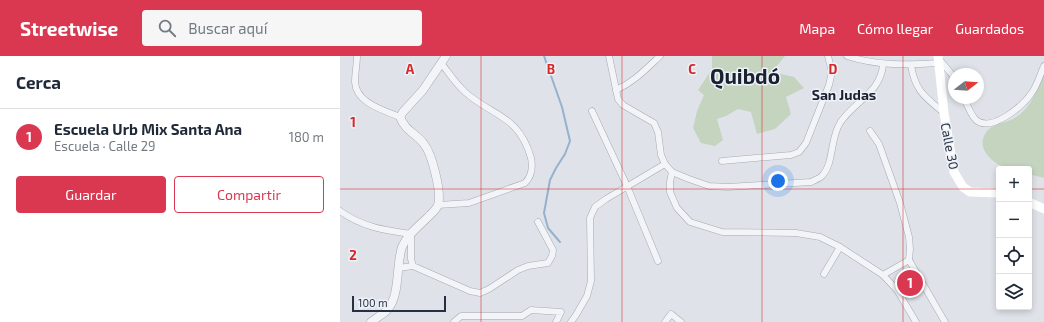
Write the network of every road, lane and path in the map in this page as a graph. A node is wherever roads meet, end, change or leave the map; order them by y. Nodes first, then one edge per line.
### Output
1 (357, 56) edge
2 (608, 56) edge
3 (660, 56) edge
4 (828, 56) edge
5 (846, 56) edge
6 (938, 59) edge
7 (444, 60) edge
8 (883, 64) junction
9 (911, 65) junction
10 (1044, 66) edge
11 (948, 70) edge
12 (616, 90) junction
13 (967, 104) edge
14 (592, 111) dead end
15 (944, 114) junction
16 (400, 117) junction
17 (870, 131) dead end
18 (722, 161) dead end
19 (665, 164) junction
20 (672, 172) junction
21 (627, 186) junction
22 (996, 193) edge
23 (1032, 203) edge
24 (438, 205) junction
25 (1044, 209) edge
26 (340, 210) edge
27 (538, 222) dead end
28 (411, 234) junction
29 (840, 247) junction
30 (908, 260) junction
31 (658, 261) dead end
32 (413, 266) junction
33 (398, 268) junction
34 (824, 274) dead end
35 (883, 275) junction
36 (455, 321) edge
37 (913, 321) edge
38 (371, 322) edge
39 (556, 322) edge
40 (571, 322) edge
41 (665, 322) edge
42 (681, 322) edge
43 (945, 322) edge

1 - 16 street
2 - 12 street
3 - 12 street
4 - 18 street
5 - 8 street
6 - 9 street
6 - 11 street
6 - 15 main road, Calle 30
7 - 16 street
7 - 24 street
8 - 9 street
8 - 20 street
9 - 15 street
10 - 13 street
12 - 19 street
14 - 21 street
15 - 22 main road, Calle 30
16 - 24 street
17 - 30 street
19 - 20 street
19 - 21 street
20 - 29 street
21 - 31 street
21 - 40 street
23 - 25 main road
24 - 28 street
26 - 28 street
27 - 32 street
28 - 32 street
28 - 33 street
29 - 34 street
29 - 35 street
30 - 35 street
30 - 43 street
32 - 33 street
33 - 38 street
35 - 37 street
36 - 39 street
41 - 42 street

